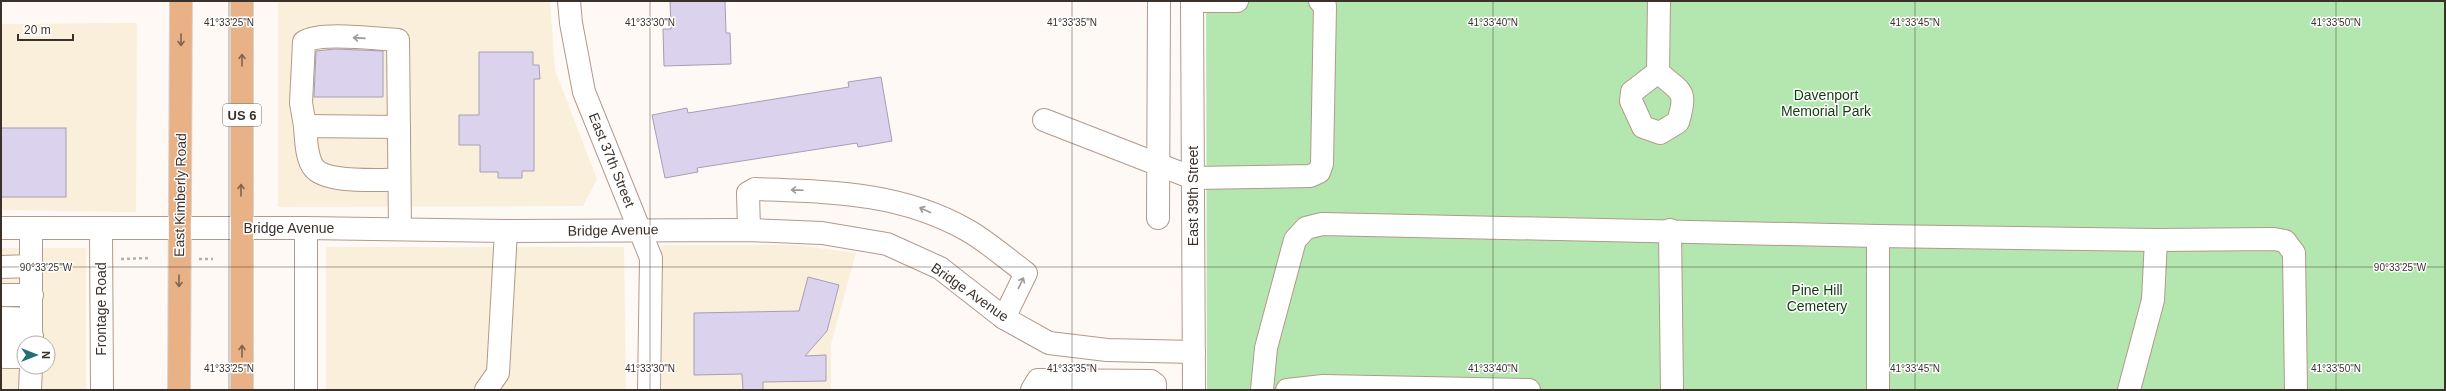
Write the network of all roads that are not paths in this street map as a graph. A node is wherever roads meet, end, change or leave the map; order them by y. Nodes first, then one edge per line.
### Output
1 (181, 1) edge
2 (242, 1) edge
3 (569, 1) edge
4 (1159, 1) edge
5 (1192, 1) edge
6 (1237, 1) edge
7 (1320, 1) edge
8 (1659, 1) edge
9 (1658, 72) dead end
10 (1044, 120) dead end
11 (305, 126) junction
12 (399, 127) junction
13 (1159, 164) junction
14 (1193, 178) junction
15 (399, 180) junction
16 (1158, 218) dead end
17 (1, 228) edge
18 (31, 228) junction
19 (101, 228) junction
20 (179, 228) junction
21 (241, 228) junction
22 (306, 228) junction
23 (400, 229) junction
24 (641, 230) junction
25 (749, 230) junction
26 (1670, 230) junction
27 (506, 232) junction
28 (1878, 236) junction
29 (2156, 240) junction
30 (31, 266) junction
31 (1, 267) edge
32 (2, 295) edge
33 (32, 295) junction
34 (1004, 318) junction
35 (31, 333) edge
36 (9, 342) edge
37 (1094, 348) junction
38 (1194, 352) junction
39 (31, 375) edge
40 (1094, 378) junction
41 (30, 390) edge
42 (102, 390) edge
43 (179, 390) edge
44 (242, 390) edge
45 (306, 390) edge
46 (486, 390) edge
47 (649, 390) edge
48 (1032, 390) edge
49 (1155, 390) edge
50 (1194, 390) edge
51 (1262, 390) edge
52 (1288, 390) edge
53 (1529, 390) edge
54 (1672, 390) edge
55 (1878, 390) edge
56 (2129, 390) edge
57 (2296, 390) edge

1 -> 20 main road, East Kimberly Road
21 -> 2 main road, US 6
3 - 24 street, East 37th Street
4 - 13 street
5 - 6 street
5 - 14 street, East 39th Street
7 - 14 street
8 - 9 street
10 - 13 street
11 - 12 street
12 -> 11 street
11 - 15 street
12 - 15 street
13 - 14 street
13 - 16 street
14 - 38 street, East 39th Street
15 - 23 street
17 - 18 street, Bridge Avenue
18 - 19 street, Bridge Avenue
18 - 30 street
19 - 20 street, Bridge Avenue
19 - 42 street, Frontage Road
20 - 21 street, Bridge Avenue
20 -> 43 main road, East Kimberly Road
21 - 22 street, Bridge Avenue
44 -> 21 main road, US 6
22 - 23 street, Bridge Avenue
22 - 45 street
23 - 27 street, Bridge Avenue
24 - 25 street, Bridge Avenue
24 - 27 street, Bridge Avenue
24 - 47 street, East 37th Street
25 - 34 street, Bridge Avenue
34 -> 25 street
26 - 28 street
26 - 51 street
26 - 54 street
27 - 46 street
28 - 29 street
28 - 55 street
29 - 56 street
29 - 57 street
30 - 31 street
30 - 33 street
32 - 33 street
33 - 35 street
34 - 37 street, Bridge Avenue
35 - 36 street
37 - 38 street, Bridge Avenue
37 - 40 street
38 - 50 street, East 39th Street
39 - 41 street
40 - 48 street
40 - 49 street
52 - 53 street

